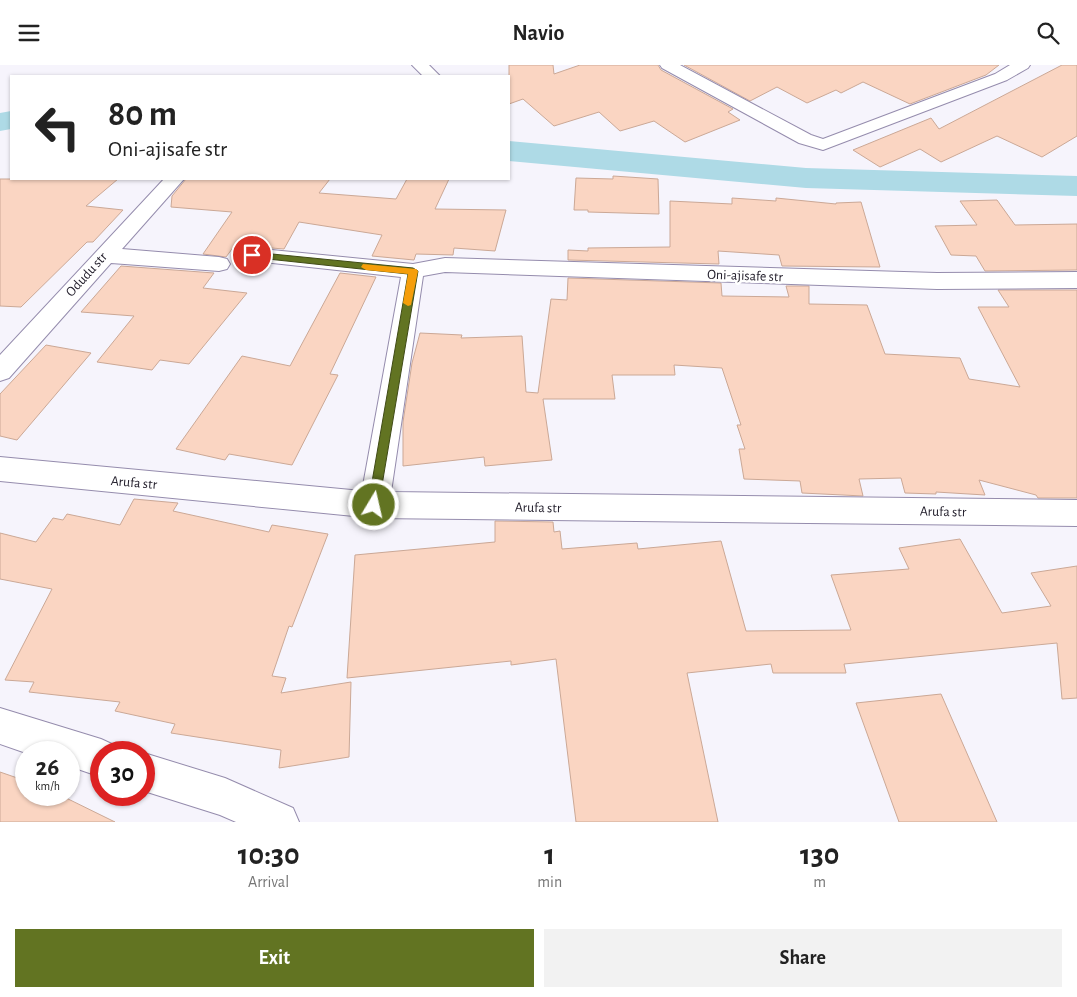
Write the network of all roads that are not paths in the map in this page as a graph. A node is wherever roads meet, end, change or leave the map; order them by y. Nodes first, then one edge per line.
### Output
1 (420, 65) edge
2 (668, 65) edge
3 (1022, 65) edge
4 (431, 75) edge
5 (173, 180) edge
6 (104, 255) junction
7 (252, 255) dead end
8 (219, 264) dead end
9 (413, 271) junction
10 (1077, 280) edge
11 (0, 337) edge
12 (27, 341) junction
13 (0, 371) edge
14 (0, 469) edge
15 (374, 505) junction
16 (1077, 513) edge
17 (0, 726) edge
18 (90, 755) edge
19 (155, 775) edge
20 (279, 822) edge

1 - 4 street
2 - 3 street
5 - 6 street, Odudu str
6 - 8 street
6 - 12 street, Odudu str
7 - 9 street, Oni-ajisafe str
9 - 10 street, Oni-ajisafe str
9 - 15 street
11 - 12 street
12 - 13 street, Odudu str
14 - 15 street, Arufa str
15 - 16 street, Arufa str
17 - 18 street
19 - 20 street

